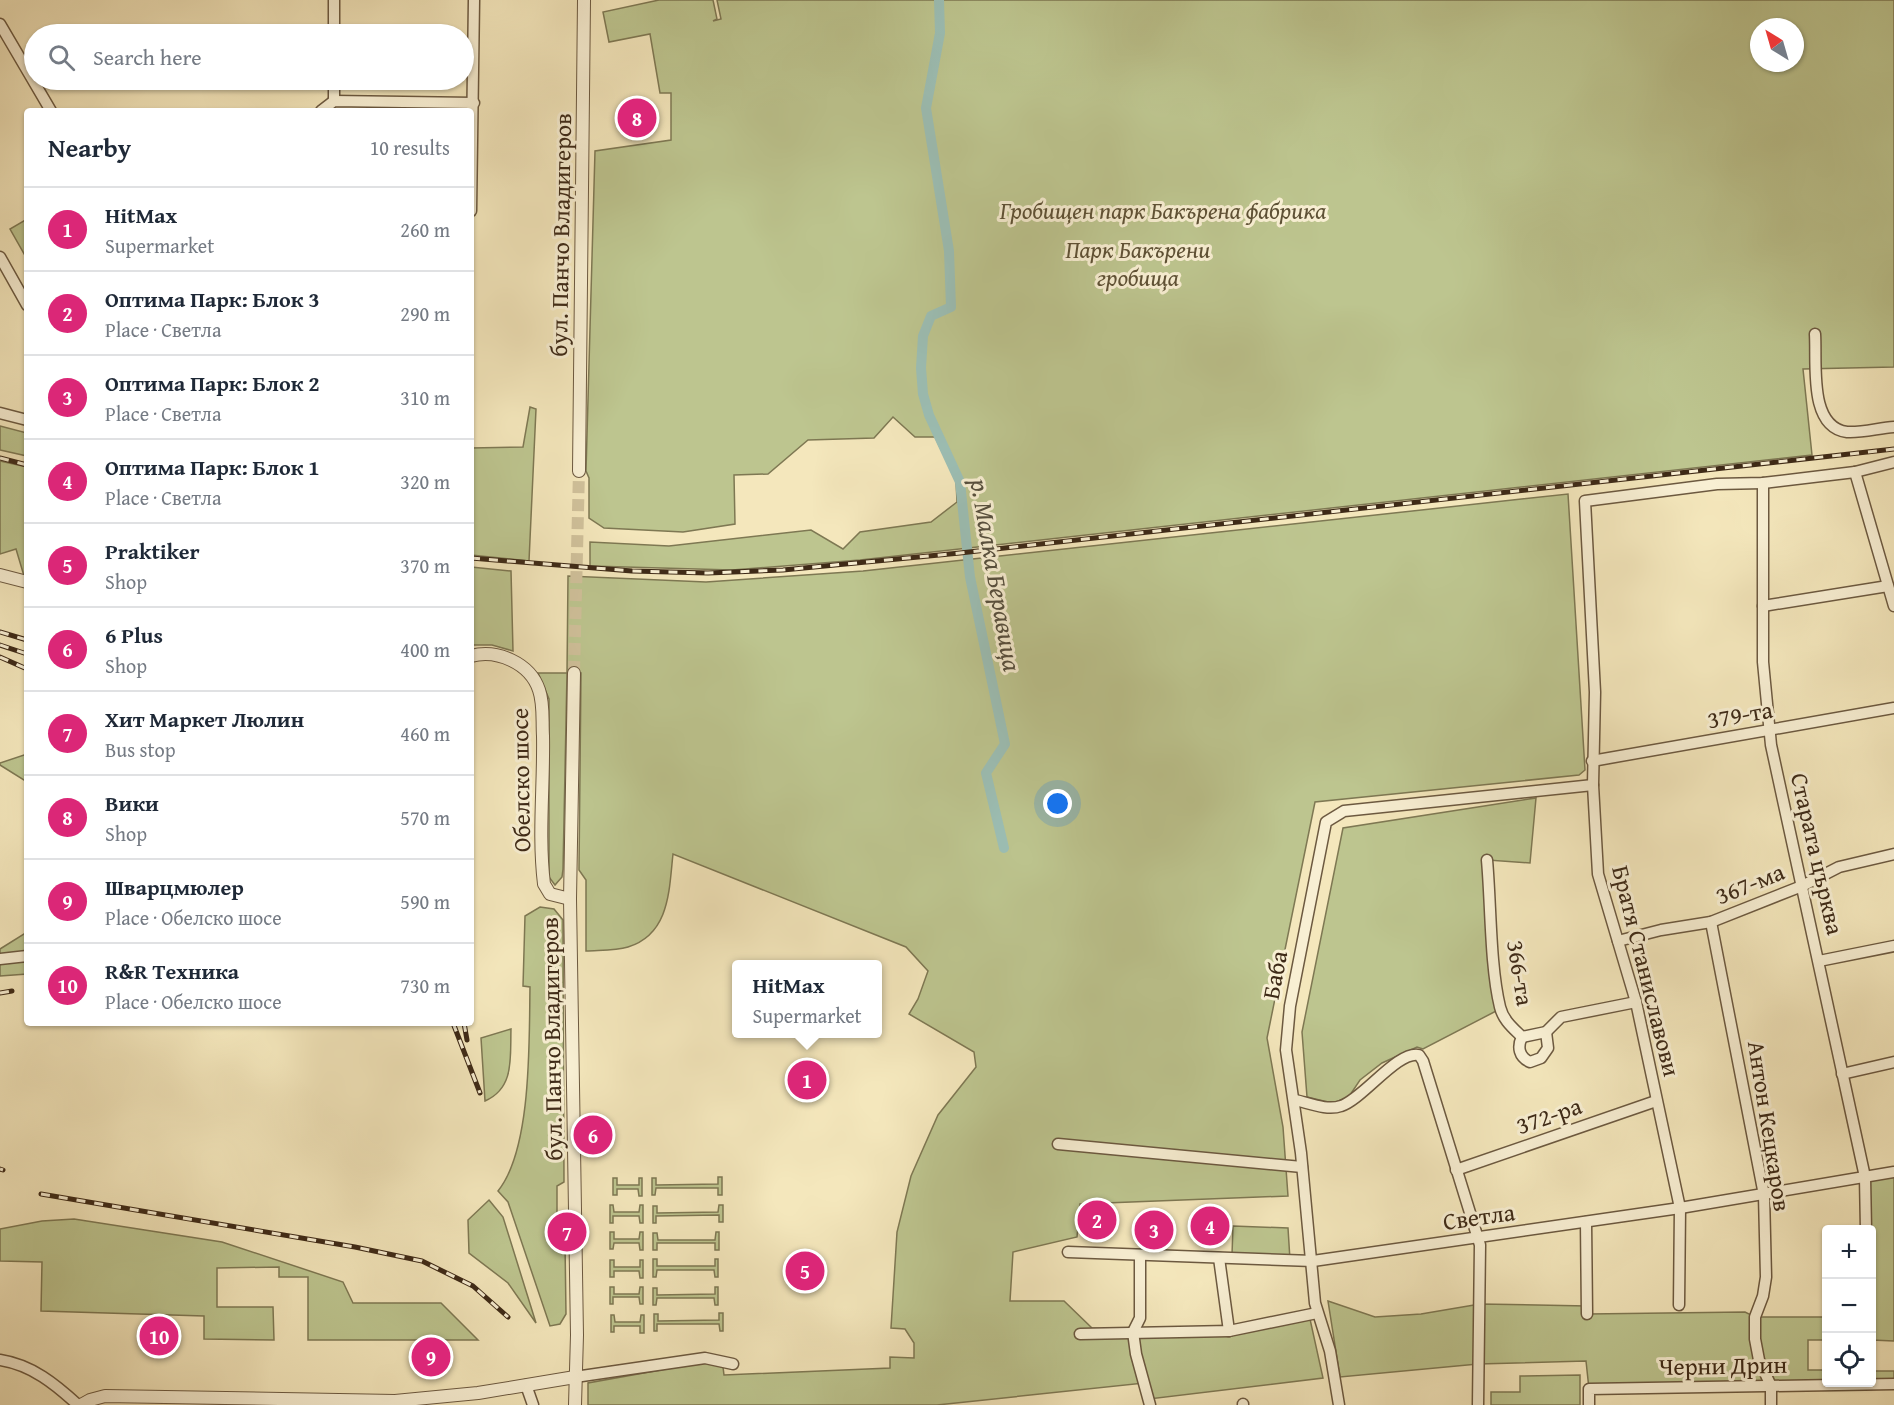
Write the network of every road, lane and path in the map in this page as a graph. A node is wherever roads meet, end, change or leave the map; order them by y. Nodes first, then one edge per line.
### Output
1 (334, 0) edge
2 (474, 0) edge
3 (584, 0) edge
4 (0, 24) edge
5 (334, 24) edge
6 (24, 65) edge
7 (39, 90) edge
8 (334, 90) edge
9 (334, 101) junction
10 (474, 103) junction
11 (49, 108) edge
12 (325, 108) edge
13 (474, 108) edge
14 (0, 257) edge
15 (24, 300) edge
16 (1815, 334) dead end
17 (0, 413) edge
18 (24, 419) edge
19 (1894, 427) edge
20 (1894, 462) edge
21 (579, 471) tunnel mouth
22 (1856, 472) junction
23 (1763, 483) junction
24 (0, 575) edge
25 (24, 581) edge
26 (1888, 586) junction
27 (1763, 606) junction
28 (1894, 606) edge
29 (474, 656) edge
30 (574, 673) tunnel mouth
31 (1894, 708) edge
32 (1770, 731) junction
33 (1592, 761) junction
34 (1593, 785) junction
35 (1894, 854) edge
36 (1487, 860) dead end
37 (1802, 886) junction
38 (570, 899) junction
39 (1711, 922) junction
40 (1618, 941) junction
41 (1894, 946) edge
42 (24, 956) edge
43 (0, 960) edge
44 (1819, 960) junction
45 (1636, 1002) junction
46 (1546, 1032) junction
47 (1522, 1037) junction
48 (1894, 1062) edge
49 (1842, 1074) junction
50 (1295, 1100) junction
51 (1656, 1101) junction
52 (1058, 1144) dead end
53 (1302, 1167) junction
54 (1456, 1170) junction
55 (1894, 1172) edge
56 (1865, 1177) junction
57 (1764, 1195) junction
58 (1680, 1208) junction
59 (1586, 1222) junction
60 (1866, 1225) edge
61 (1479, 1239) junction
62 (1068, 1252) dead end
63 (1140, 1255) junction
64 (1219, 1258) junction
65 (1313, 1261) junction
66 (1679, 1305) dead end
67 (1317, 1313) junction
68 (1587, 1314) dead end
69 (1228, 1331) junction
70 (1133, 1332) junction
71 (1080, 1335) dead end
72 (0, 1360) edge
73 (734, 1364) dead end
74 (575, 1377) junction
75 (1894, 1383) edge
76 (526, 1384) junction
77 (1771, 1386) junction
78 (80, 1405) edge
79 (533, 1405) edge
80 (575, 1405) edge
81 (1150, 1405) edge
82 (1339, 1405) edge
83 (1478, 1405) edge
84 (1589, 1405) edge
85 (1771, 1405) edge

1 - 5 street
2 - 10 street
3 - 21 street, бул. Панчо Владигеров
4 - 6 street
7 - 11 street
8 - 9 street
9 - 10 street
9 - 12 street
10 - 13 street
14 - 15 street
16 - 19 street
17 - 18 street
20 - 22 street
22 - 23 street
22 - 26 street
23 - 27 street, Старата църква
23 - 33 street, Братя Станиславови
24 - 25 street
26 - 27 street
26 - 28 street
27 - 32 street, Старата църква
29 - 38 street, Обелско шосе
30 - 38 street, бул. Панчо Владигеров
31 - 32 street, 379-та
32 - 33 street, 379-та
32 - 37 street, Старата църква
33 - 34 street, Братя Станиславови
34 - 40 street, Братя Станиславови
34 - 50 street, Баба
35 - 37 street, 367-ма
36 - 47 street, 366-та
37 - 39 street, 367-ма
37 - 44 street, Старата църква
38 - 74 street, бул. Панчо Владигеров
39 - 40 street, 367-ма
39 - 57 street, Антон Кецкаров
40 - 45 street, Братя Станиславови
41 - 44 street
42 - 43 street
44 - 49 street, Старата църква
45 - 46 street, 366-та
45 - 51 street, Братя Станиславови
46 - 47 street, 366-та
46 - 47 street
48 - 49 street
49 - 56 street, Старата църква
50 - 53 street, Баба
50 - 54 street
51 - 54 street, 372-ра
51 - 58 street, Братя Станиславови
52 - 53 street
53 - 65 street, Баба
54 - 61 street
55 - 56 street, Светла
56 - 57 street, Светла
56 - 60 street, Старата църква
57 - 58 street, Светла
57 - 77 street, Антон Кецкаров
58 - 59 street, Светла
58 - 66 street, Братя Станиславови
59 - 61 street, Светла
59 - 68 street
61 - 65 street, Светла
61 - 83 street
62 - 63 street, Светла
63 - 64 street, Светла
63 - 70 street
64 - 65 street, Светла
64 - 69 street
65 - 67 street, Баба
67 - 69 street
67 - 82 street, Баба
69 - 70 street
70 - 71 street
70 - 81 street
72 - 78 street
73 - 74 street
74 - 76 street
74 - 80 street, бул. Панчо Владигеров
75 - 77 street, Черни Дрин
76 - 78 street
76 - 79 street
77 - 84 street, Черни Дрин
77 - 85 street, Антон Кецкаров

